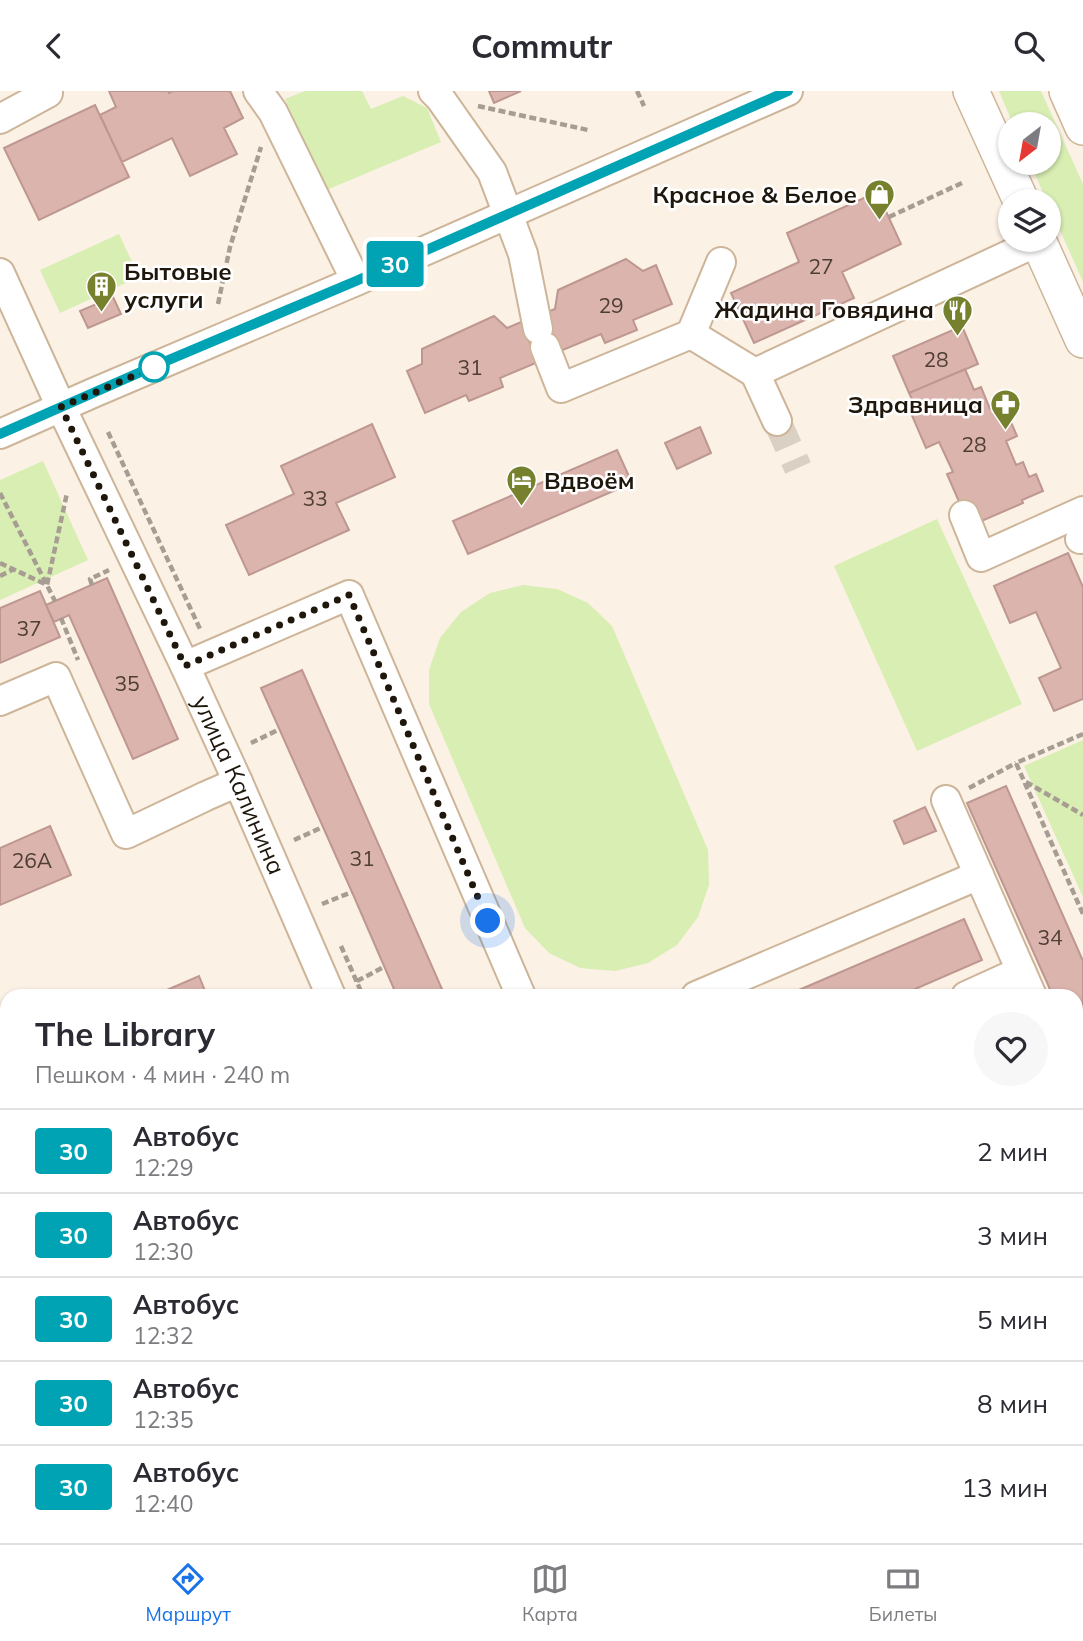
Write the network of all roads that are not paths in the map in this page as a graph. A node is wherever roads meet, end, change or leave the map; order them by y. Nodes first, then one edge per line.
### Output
1 (788, 91) edge
2 (971, 91) edge
3 (1067, 91) edge
4 (48, 93) dead end
5 (438, 93) edge
6 (265, 101) edge
7 (0, 119) edge
8 (1083, 127) edge
9 (1016, 189) edge
10 (507, 214) junction
11 (1013, 252) edge
12 (1044, 252) edge
13 (721, 261) dead end
14 (0, 273) edge
15 (356, 281) junction
16 (691, 334) junction
17 (1083, 340) edge
18 (755, 373) junction
19 (61, 407) junction
20 (777, 421) tunnel mouth
21 (0, 434) edge
22 (1083, 511) edge
23 (964, 515) dead end
24 (185, 666) junction
25 (0, 701) edge
26 (238, 782) junction
27 (946, 800) road end
28 (979, 875) junction
29 (1027, 983) edge
30 (328, 989) edge
31 (518, 989) edge
32 (712, 989) edge
33 (999, 989) edge

1 - 10 street
2 - 9 main road
3 - 8 main road
4 - 7 street
5 - 10 street
6 - 15 street
10 - 15 street
10 - 16 street
11 - 18 street
12 - 17 main road
13 - 16 street
14 - 19 street, улица Калинина
15 - 19 street
16 - 18 street
18 - 20 street
19 - 21 street
19 - 24 street, улица Калинина
22 - 23 street
24 - 26 street, улица Калинина
24 - 31 street
25 - 26 street
26 - 30 street, улица Калинина
27 - 28 street
28 - 29 street
28 - 32 street
29 - 33 street

